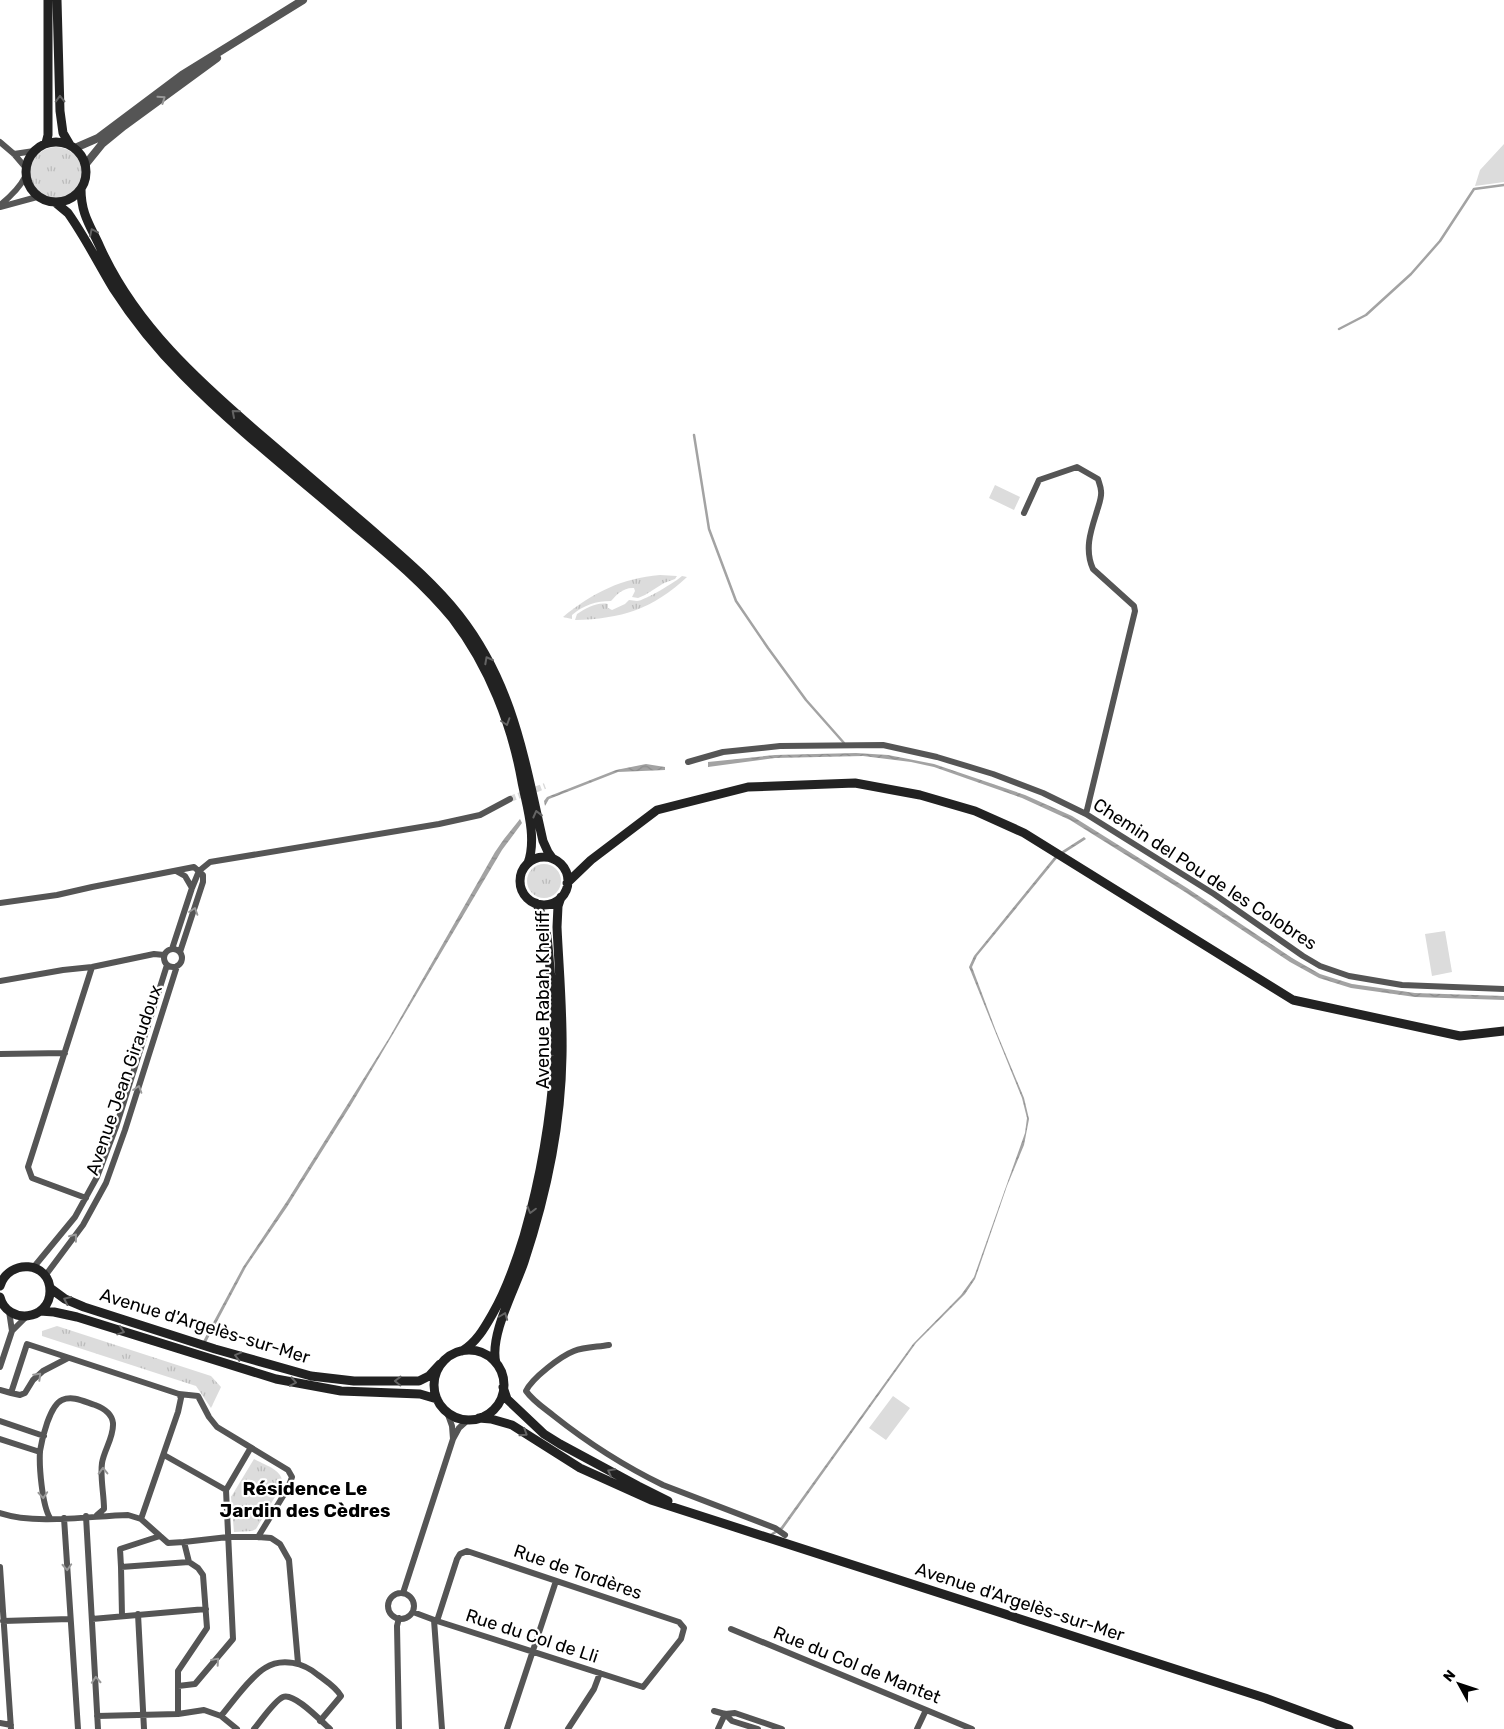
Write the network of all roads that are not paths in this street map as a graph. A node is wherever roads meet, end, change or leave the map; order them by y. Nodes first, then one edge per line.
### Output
1 (48, 0) edge
2 (57, 0) edge
3 (303, 0) edge
4 (239, 40) junction
5 (0, 142) edge
6 (46, 143) junction
7 (72, 147) junction
8 (34, 151) junction
9 (14, 154) junction
10 (86, 165) junction
11 (26, 172) junction
12 (81, 189) junction
13 (38, 197) junction
14 (56, 203) junction
15 (0, 206) edge
16 (1024, 513) dead end
17 (688, 762) dead end
18 (510, 799) tunnel mouth
19 (1086, 814) junction
20 (553, 859) junction
21 (591, 860) junction
22 (528, 864) junction
23 (562, 865) junction
24 (176, 871) junction
25 (199, 871) junction
26 (185, 876) junction
27 (568, 883) junction
28 (192, 888) junction
29 (561, 897) junction
30 (536, 903) junction
31 (0, 904) edge
32 (172, 949) junction
33 (180, 952) junction
34 (164, 955) junction
35 (167, 965) junction
36 (177, 966) junction
37 (92, 967) junction
38 (0, 981) edge
39 (1504, 989) edge
40 (1504, 1031) edge
41 (0, 1054) edge
42 (65, 1054) junction
43 (86, 1198) junction
44 (33, 1268) junction
45 (3, 1275) edge
46 (44, 1276) junction
47 (0, 1286) edge
48 (50, 1288) junction
49 (0, 1297) edge
50 (9, 1311) junction
51 (40, 1312) junction
52 (26, 1317) junction
53 (12, 1331) junction
54 (609, 1345) dead end
55 (462, 1350) junction
56 (2, 1358) edge
57 (68, 1358) junction
58 (496, 1363) junction
59 (440, 1364) junction
60 (0, 1367) edge
61 (503, 1387) junction
62 (0, 1390) edge
63 (11, 1393) junction
64 (179, 1394) junction
65 (437, 1399) junction
66 (447, 1412) junction
67 (474, 1419) junction
68 (0, 1421) edge
69 (44, 1436) junction
70 (0, 1439) edge
71 (453, 1439) junction
72 (250, 1449) junction
73 (40, 1452) junction
74 (164, 1455) junction
75 (226, 1490) junction
76 (0, 1513) edge
77 (86, 1516) junction
78 (96, 1516) junction
79 (702, 1517) junction
80 (50, 1518) junction
81 (64, 1518) junction
82 (141, 1519) junction
83 (785, 1535) dead end
84 (160, 1536) junction
85 (228, 1537) junction
86 (258, 1537) junction
87 (184, 1542) junction
88 (188, 1562) junction
89 (0, 1567) edge
90 (121, 1567) junction
91 (556, 1581) junction
92 (403, 1593) junction
93 (206, 1609) junction
94 (413, 1612) junction
95 (138, 1614) junction
96 (122, 1616) junction
97 (399, 1618) junction
98 (70, 1619) junction
99 (92, 1619) junction
100 (3, 1621) junction
101 (436, 1621) junction
102 (731, 1629) dead end
103 (531, 1652) junction
104 (298, 1663) junction
105 (600, 1673) junction
106 (178, 1686) junction
107 (643, 1687) joint
108 (926, 1710) junction
109 (714, 1711) dead end
110 (178, 1714) junction
111 (724, 1714) junction
112 (142, 1715) junction
113 (98, 1716) junction
114 (221, 1716) junction
115 (320, 1721) junction
116 (1327, 1722) junction
117 (0, 1723) edge
118 (11, 1727) edge
119 (78, 1729) edge
120 (98, 1729) edge
121 (144, 1729) edge
122 (237, 1729) edge
123 (254, 1729) edge
124 (330, 1729) edge
125 (399, 1729) edge
126 (442, 1729) edge
127 (507, 1729) edge
128 (568, 1729) edge
129 (718, 1729) edge
130 (758, 1729) edge
131 (782, 1729) edge
132 (918, 1729) edge
133 (972, 1729) edge
134 (1338, 1729) edge
135 (1349, 1729) edge

1 - 6 main road
7 -> 2 main road
3 - 4 street
4 - 7 street
10 -> 4 street
5 - 9 street
6 - 7 main road
6 - 8 main road
7 - 10 main road
8 - 9 street
8 - 11 main road
9 - 11 street
10 - 12 main road
11 - 13 main road
11 - 15 street
12 - 14 main road
20 -> 12 main road
13 - 14 main road
13 - 15 street
14 -> 22 main road
16 - 19 street
17 - 19 street, Chemin del Pou de les Colobres
18 - 25 street
19 - 39 street, Chemin del Pou de les Colobres
20 - 22 main road
20 - 23 main road
21 - 23 main road
21 - 27 main road
21 - 40 main road
22 - 30 main road
23 - 27 main road
24 - 25 street
24 - 26 street
24 - 31 street
25 - 26 street
25 - 28 street
33 -> 25 street
26 - 28 street
27 - 29 main road
28 - 32 street
29 - 30 main road
58 -> 29 main road, Avenue Rabah Kheliff
30 -> 55 main road, Avenue Rabah Kheliff
32 - 33 street
32 - 34 street
33 - 36 street
34 - 35 street
34 - 37 street
35 - 36 street
35 - 43 street, Avenue Jean Giraudoux
46 -> 36 street, Avenue Jean Giraudoux
37 - 38 street
37 - 42 street
41 - 42 street
42 - 43 street
43 - 44 street, Avenue Jean Giraudoux
44 - 45 main road
44 - 46 main road
45 - 47 main road
46 - 48 main road
48 - 51 main road
59 -> 48 main road, Avenue d'Argelès-sur-Mer
49 - 50 main road
50 - 52 main road
50 - 53 street
51 - 52 main road
51 -> 65 main road, Avenue d'Argelès-sur-Mer
52 - 53 street
53 - 56 street
54 - 83 street
55 - 58 main road
55 - 59 main road
56 - 60 street
63 -> 57 street
57 - 63 street
57 - 64 street
58 - 61 main road
59 - 65 main road
61 - 67 main road
79 -> 61 main road, Avenue d'Argelès-sur-Mer
62 - 63 street
64 - 72 street
64 - 74 street
65 - 66 main road
66 - 67 main road
66 - 71 street
67 - 71 street
67 -> 79 main road, Avenue d'Argelès-sur-Mer
68 - 69 street
69 - 73 street
78 -> 69 street
70 - 73 street
71 - 92 street
72 - 75 street
72 - 86 street
73 -> 80 street
74 - 75 street
74 - 82 street
75 - 85 street
76 - 80 street
77 - 78 street
77 - 81 street
77 - 99 street
78 - 82 street
79 - 116 main road, Avenue d'Argelès-sur-Mer
80 - 81 street
81 -> 98 street
82 - 84 street
84 - 87 street
84 - 90 street
85 - 86 street
85 - 87 street
106 -> 85 street
86 - 104 street
87 - 88 street
88 - 90 street
88 - 93 street
89 - 100 street
90 - 96 street
91 - 101 street, Rue de Tordères
91 - 103 street
91 - 107 street, Rue de Tordères
92 - 94 street
92 - 97 street
93 - 95 street
93 - 106 street
94 - 97 street
94 - 101 street, Rue du Col de Lli
95 - 96 street
95 - 112 street
96 - 99 street
97 - 125 street
98 - 100 street
98 - 119 street
113 -> 99 street
100 - 118 street
101 - 103 street, Rue du Col de Lli
101 - 126 street
102 - 108 street, Rue du Col de Mantet
103 - 105 street, Rue du Col de Lli
103 - 127 street
104 - 114 street
104 - 115 street
105 - 107 street, Rue du Col de Lli
105 - 128 street
106 - 110 street
108 - 132 street
108 - 133 street, Rue du Col de Mantet
109 - 111 street
110 - 112 street
110 - 114 street
111 - 129 street
111 - 130 street
111 - 131 street
112 - 113 street
112 - 121 street
113 - 120 street
114 - 122 street
115 - 123 street
115 - 124 street
116 - 134 main road, Avenue d'Argelès-sur-Mer
116 - 135 main road, Avenue d'Argelès-sur-Mer
117 - 118 street

